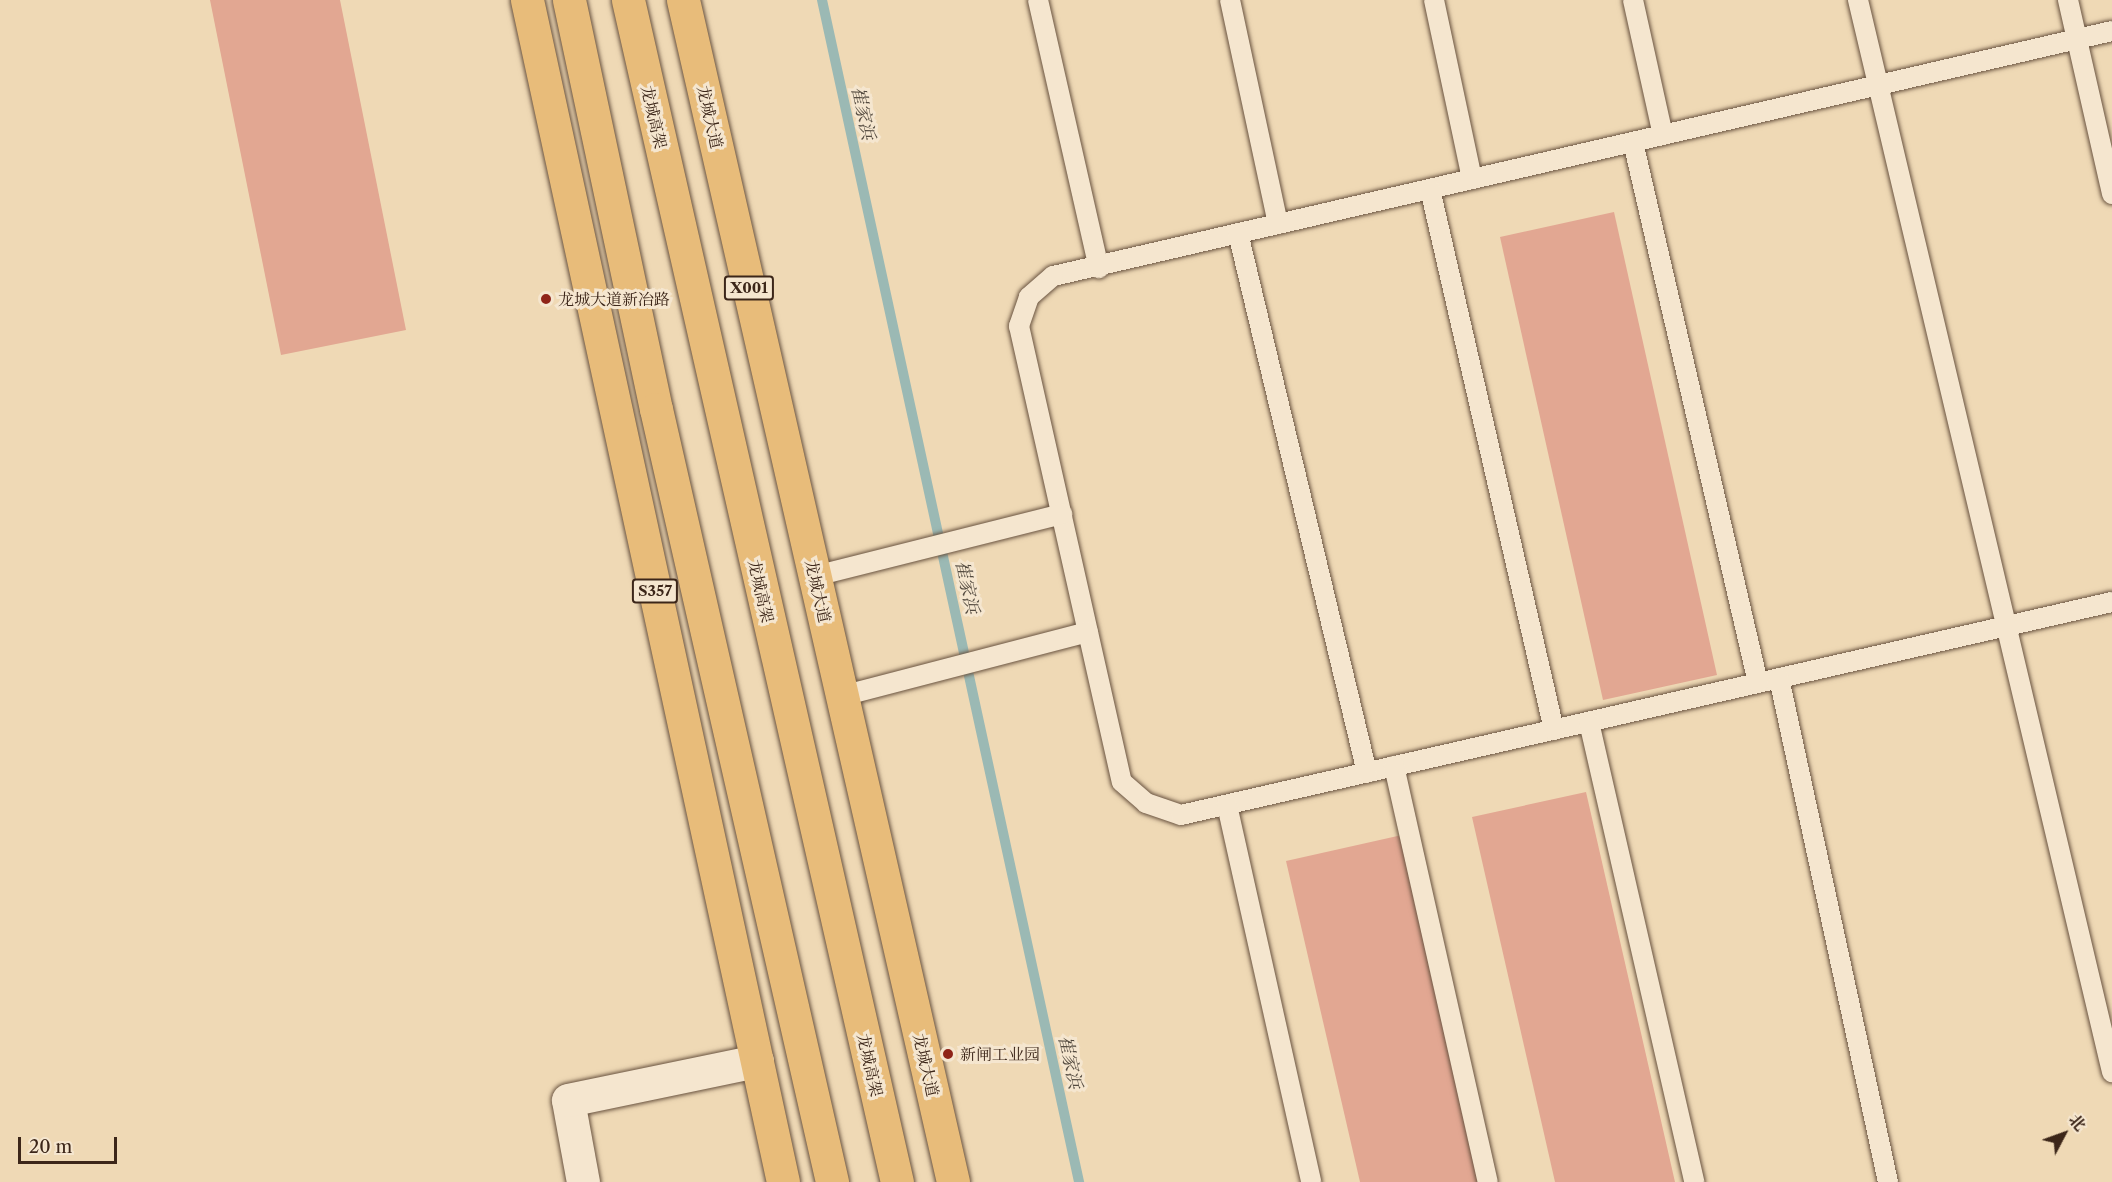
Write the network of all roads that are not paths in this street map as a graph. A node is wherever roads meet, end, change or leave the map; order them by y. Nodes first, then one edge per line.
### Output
1 (527, 0) edge
2 (569, 0) edge
3 (628, 0) edge
4 (683, 0) edge
5 (1038, 0) edge
6 (1230, 0) edge
7 (1434, 0) edge
8 (1633, 0) edge
9 (1858, 0) edge
10 (2068, 0) edge
11 (2112, 31) edge
12 (2077, 39) junction
13 (1878, 85) junction
14 (1663, 135) junction
15 (1633, 142) junction
16 (1472, 179) junction
17 (1430, 189) junction
18 (2112, 194) edge
19 (1278, 224) junction
20 (1238, 233) junction
21 (1099, 268) junction
22 (1062, 514) junction
23 (815, 576) junction
24 (2112, 602) edge
25 (2006, 626) junction
26 (1088, 632) junction
27 (1779, 678) junction
28 (1758, 683) junction
29 (842, 696) junction
30 (1589, 722) junction
31 (1554, 730) junction
32 (1394, 766) junction
33 (1367, 773) junction
34 (1227, 805) junction
35 (786, 985) junction
36 (757, 1061) junction
37 (2112, 1072) edge
38 (583, 1182) edge
39 (772, 1182) edge
40 (783, 1182) edge
41 (815, 1182) edge
42 (832, 1182) edge
43 (897, 1182) edge
44 (953, 1182) edge
45 (1311, 1182) edge
46 (1488, 1182) edge
47 (1694, 1182) edge
48 (1888, 1182) edge

1 - 36 main road, S357
2 - 35 main road
3 - 43 main road, 龙城高架
4 - 23 main road, 龙城大道 / X001
5 - 21 lane
6 - 19 lane
7 - 16 lane
8 - 14 lane
9 - 13 lane
10 - 12 lane
11 - 12 lane
12 - 13 lane
12 - 18 lane
13 - 14 lane
13 - 25 lane
14 - 15 lane
15 - 16 lane
15 - 28 lane
16 - 17 lane
17 - 19 lane
17 - 31 lane
19 - 20 lane
20 - 21 lane
20 - 33 lane
21 - 22 lane
22 - 23 lane
22 - 26 lane
23 - 29 main road, 龙城大道
24 - 25 lane
25 - 27 lane
25 - 37 lane
26 - 29 lane
26 - 34 lane
27 - 28 lane
27 - 48 lane
28 - 30 lane
29 - 44 main road, 龙城大道
30 - 31 lane
30 - 47 lane
31 - 32 lane
32 - 33 lane
32 - 46 lane
33 - 34 lane
34 - 45 lane
35 - 41 main road
35 - 42 main road
36 - 38 street
36 - 39 main road
36 - 40 main road, S357

